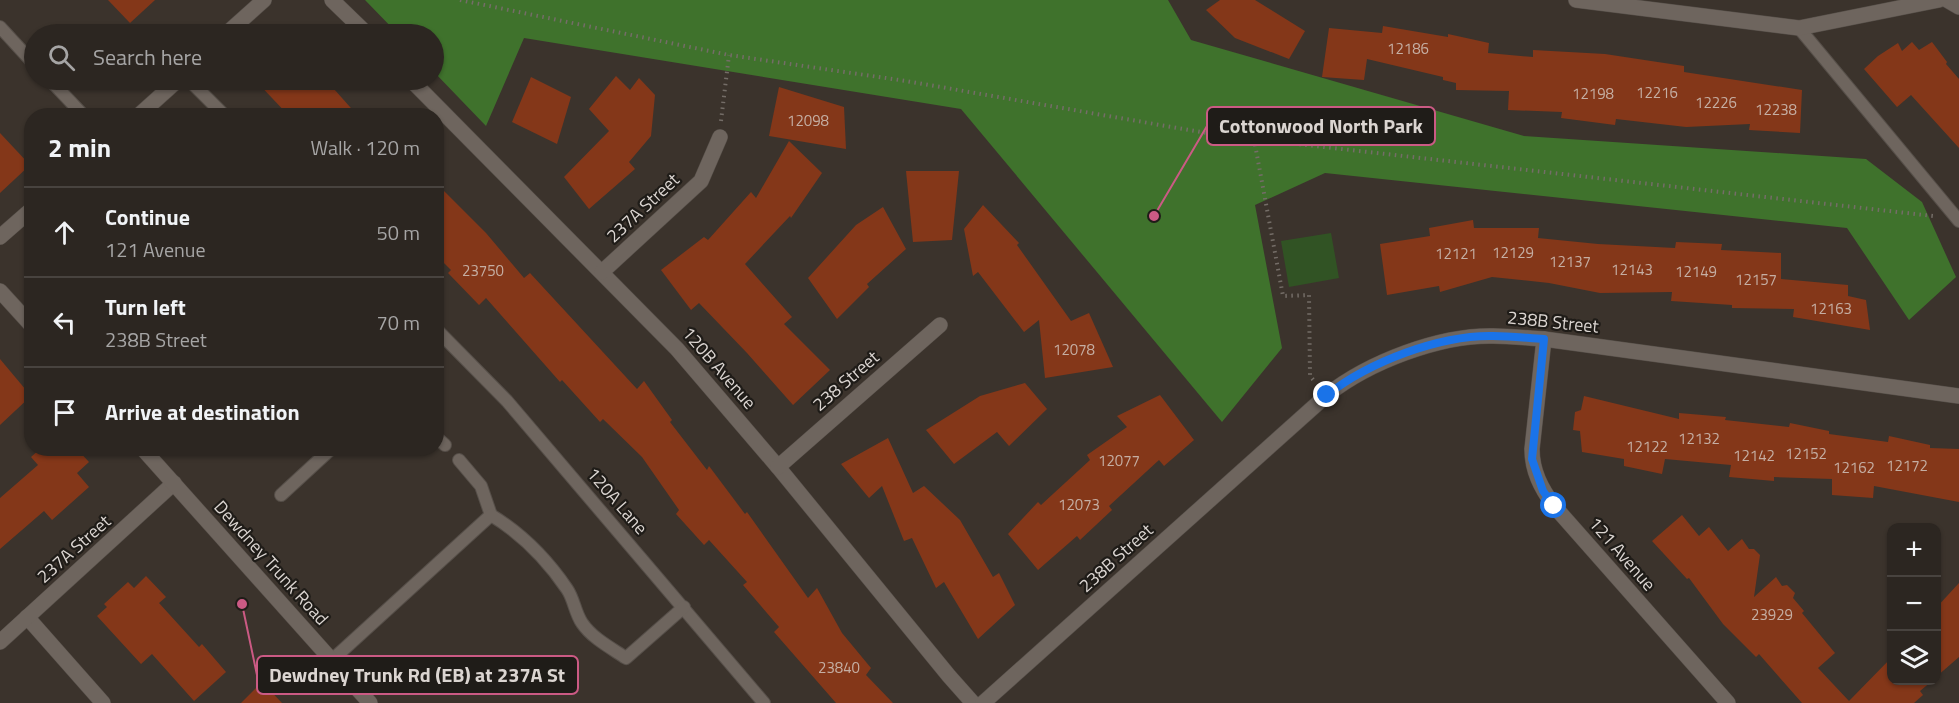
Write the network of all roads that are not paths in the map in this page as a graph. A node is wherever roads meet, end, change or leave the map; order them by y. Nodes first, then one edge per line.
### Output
1 (264, 0) edge
2 (332, 0) edge
3 (1576, 0) edge
4 (1939, 0) edge
5 (1947, 0) edge
6 (1617, 2) edge
7 (1959, 7) edge
8 (237, 24) edge
9 (357, 24) edge
10 (0, 27) edge
11 (1799, 28) junction
12 (24, 53) edge
13 (59, 90) edge
14 (166, 90) edge
15 (199, 90) edge
16 (421, 90) edge
17 (76, 108) edge
18 (147, 108) edge
19 (217, 108) edge
20 (439, 108) edge
21 (444, 113) edge
22 (720, 137) road end
23 (24, 216) edge
24 (1958, 220) edge
25 (0, 237) edge
26 (602, 272) junction
27 (0, 291) edge
28 (24, 317) edge
29 (940, 325) dead end
30 (444, 337) edge
31 (1544, 339) junction
32 (1959, 396) edge
33 (149, 456) edge
34 (323, 456) edge
35 (459, 460) dead end
36 (778, 467) junction
37 (174, 483) junction
38 (282, 495) dead end
39 (491, 515) junction
40 (684, 608) junction
41 (27, 618) junction
42 (0, 642) edge
43 (332, 660) junction
44 (104, 703) edge
45 (370, 703) edge
46 (764, 703) edge
47 (974, 703) edge
48 (983, 703) edge
49 (1728, 703) edge

1 - 8 street
2 - 9 street
3 - 6 street
4 - 11 street
5 - 7 street
6 - 11 street
10 - 12 lane
11 - 24 lane
13 - 17 lane
14 - 18 street
15 - 19 lane
16 - 20 street, 120B Avenue
21 - 26 street, 120B Avenue
22 - 26 street, 237A Street
23 - 25 street
26 - 36 street, 120B Avenue
27 - 28 street
29 - 36 street, 238 Street
30 - 40 lane, 120A Lane
31 - 32 street, 238B Street
31 - 48 street, 238B Street
31 - 49 street, 121 Avenue
33 - 37 street, Dewdney Trunk Road
34 - 38 lane
35 - 39 lane
36 - 47 street, 120B Avenue
37 - 41 street, 237A Street
37 - 43 street, Dewdney Trunk Road
39 - 40 lane
39 - 43 lane
40 - 46 lane, 120A Lane
41 - 42 street, 237A Street
41 - 44 street
43 - 45 street, Dewdney Trunk Road

